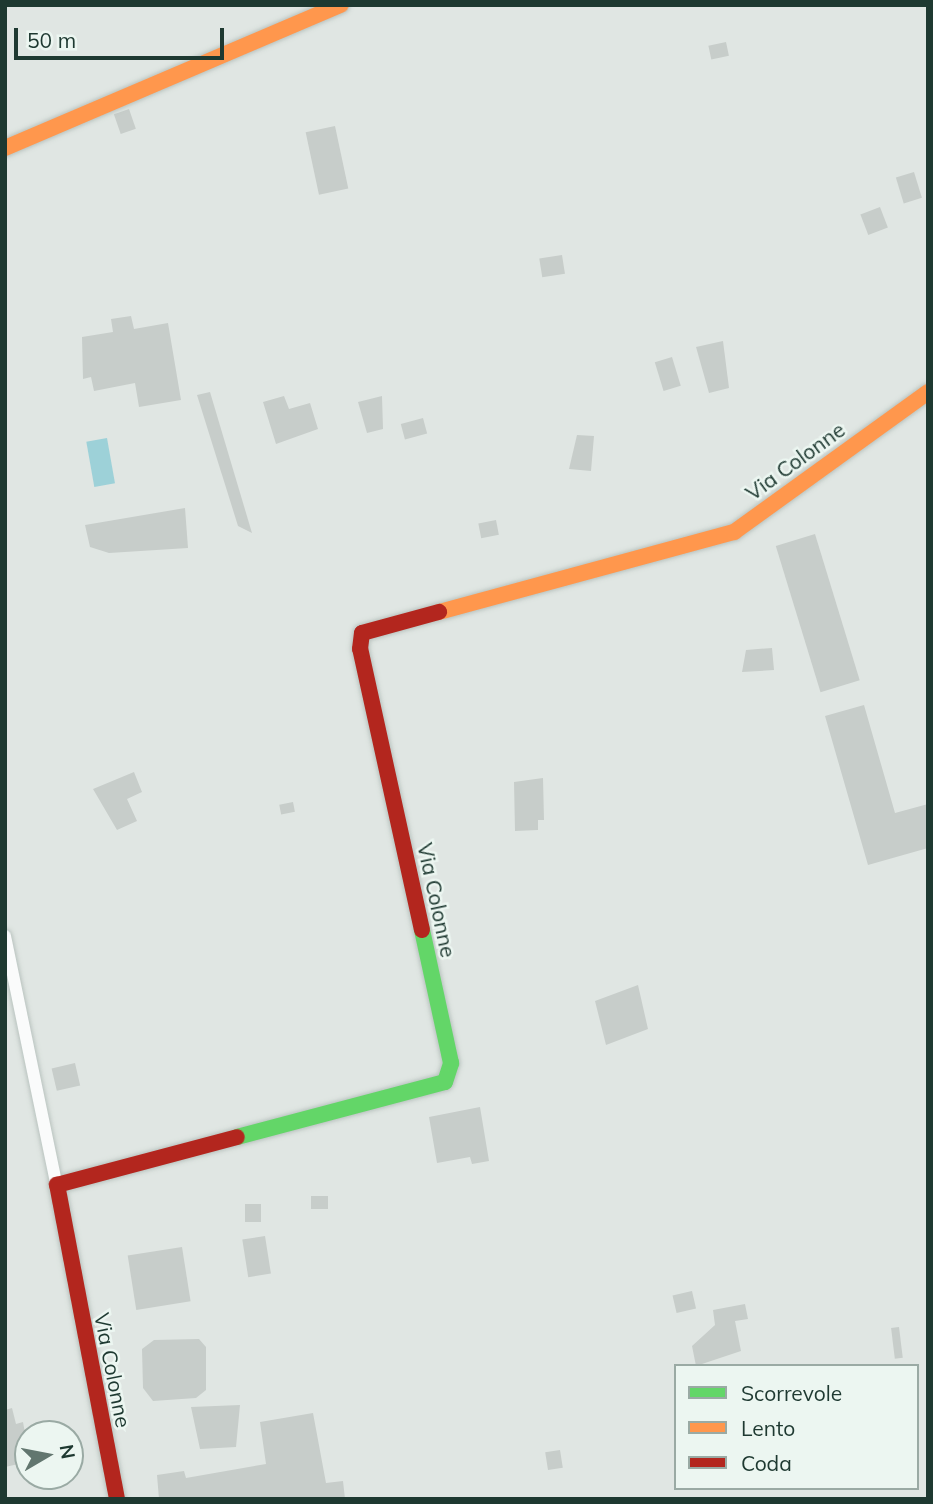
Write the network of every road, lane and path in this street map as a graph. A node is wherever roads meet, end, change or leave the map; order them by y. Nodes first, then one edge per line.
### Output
1 (341, 5) edge
2 (5, 148) edge
3 (928, 392) edge
4 (5, 936) edge
5 (57, 1185) junction
6 (117, 1499) edge

1 - 2 street
3 - 5 street, Via Colonne
4 - 5 lane
5 - 6 street, Via Colonne

